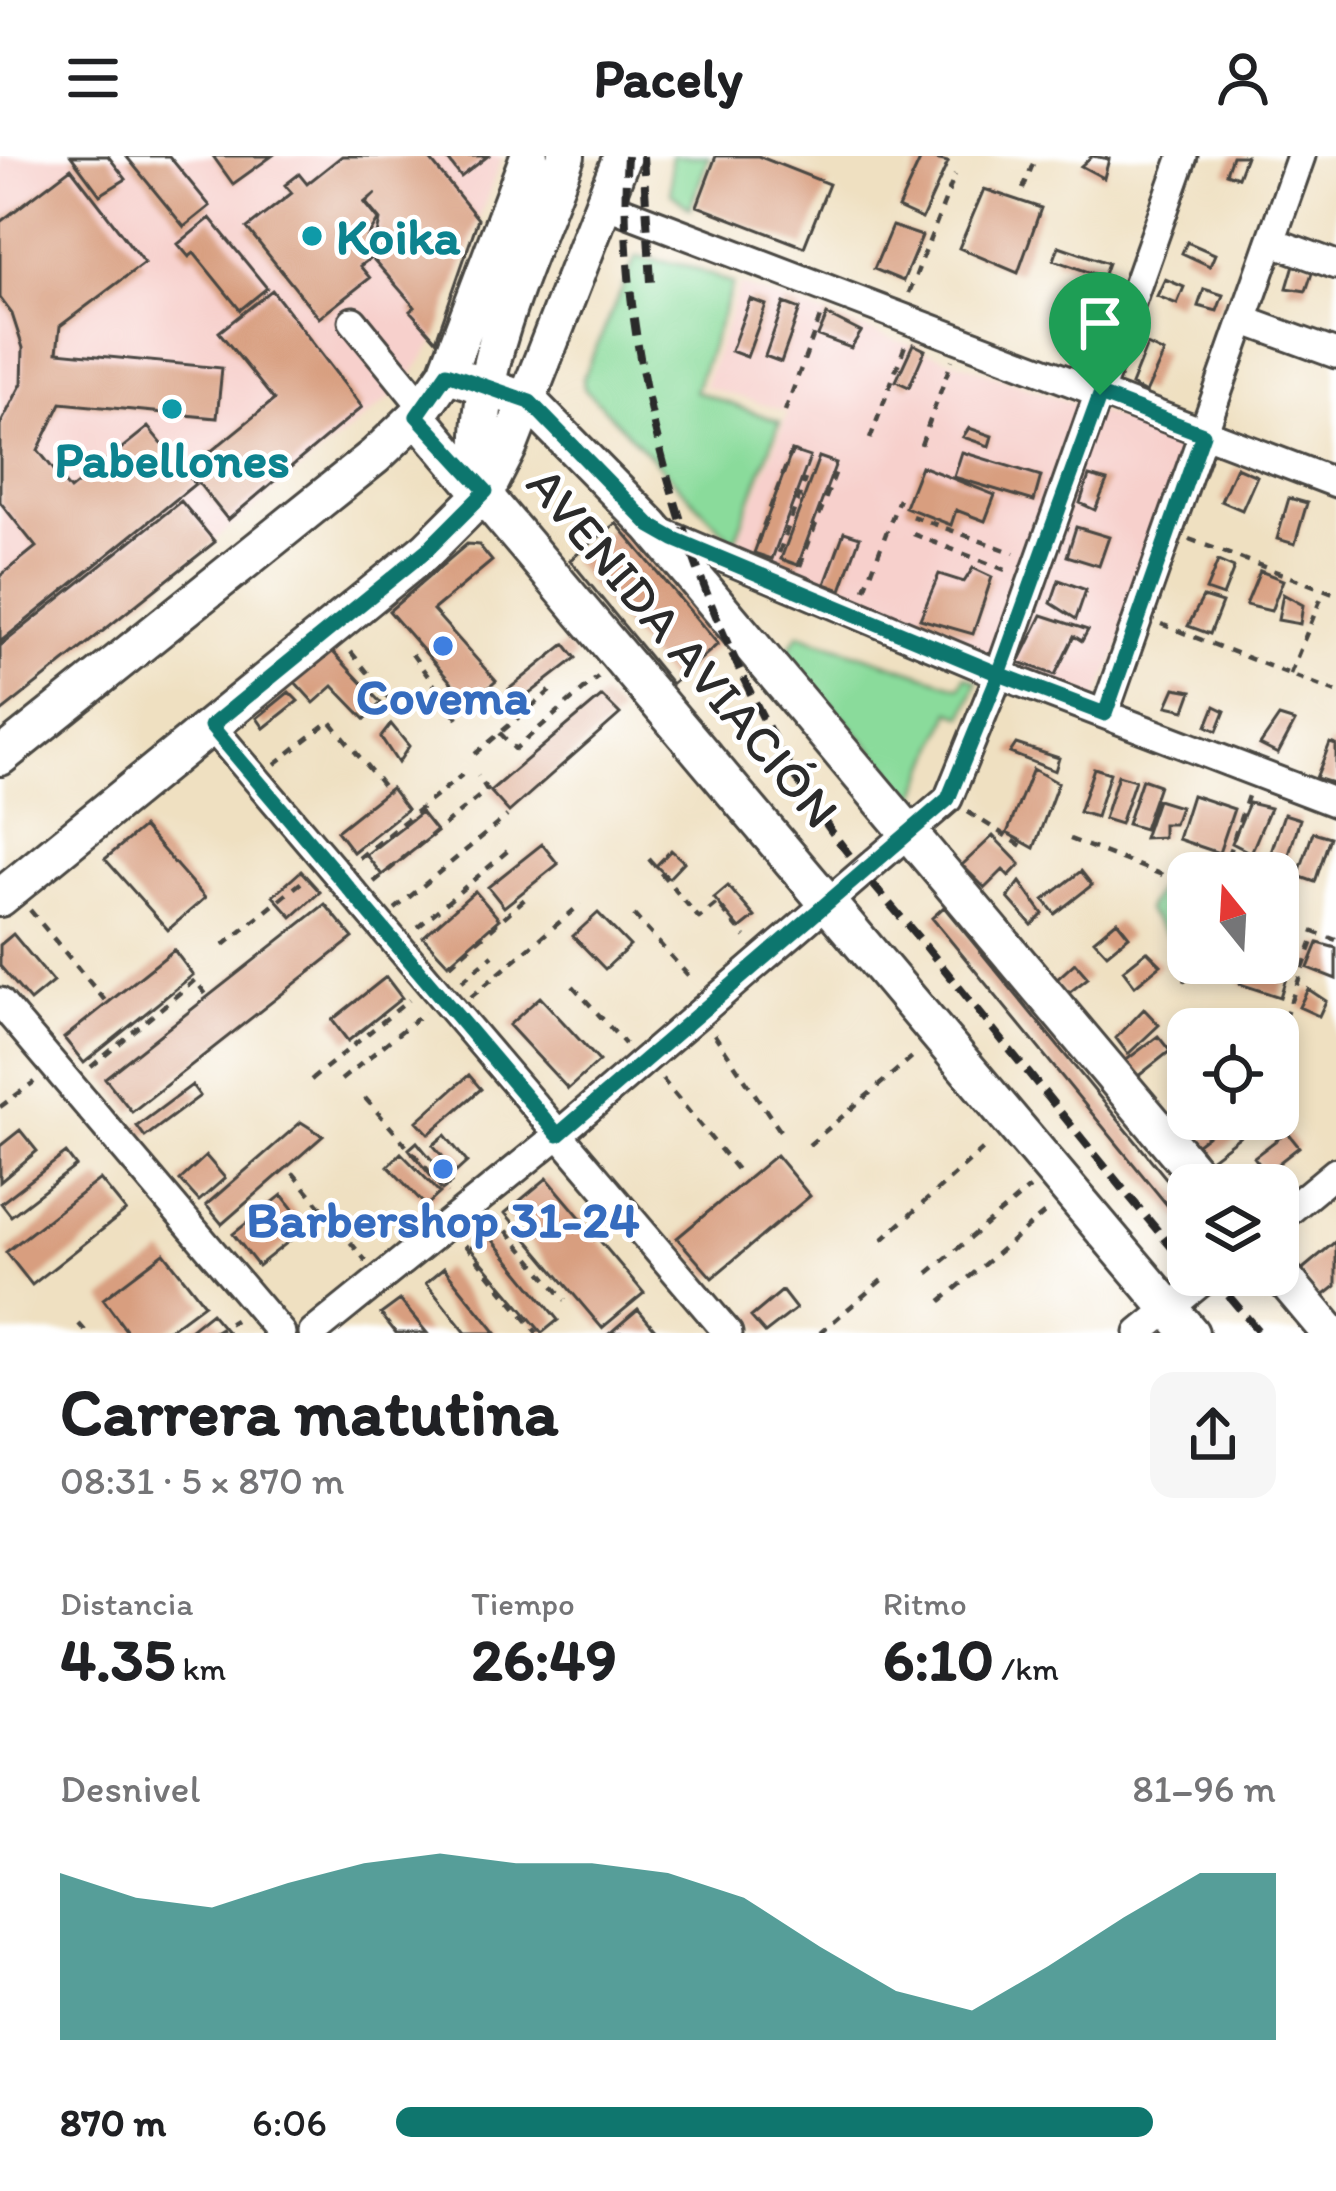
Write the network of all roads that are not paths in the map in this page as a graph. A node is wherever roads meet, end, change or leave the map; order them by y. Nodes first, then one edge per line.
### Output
1 (529, 156) edge
2 (566, 156) edge
3 (622, 156) edge
4 (1184, 156) edge
5 (1301, 156) edge
6 (605, 204) junction
7 (1271, 242) junction
8 (1336, 265) edge
9 (1243, 320) junction
10 (353, 321) dead end
11 (1336, 355) edge
12 (447, 373) junction
13 (487, 387) junction
14 (1100, 395) junction
15 (530, 402) junction
16 (421, 412) junction
17 (1203, 434) junction
18 (1336, 483) edge
19 (486, 491) junction
20 (651, 526) junction
21 (999, 674) junction
22 (1105, 714) junction
23 (211, 726) junction
24 (0, 757) edge
25 (1336, 803) edge
26 (903, 833) junction
27 (6, 893) edge
28 (827, 899) junction
29 (0, 1002) edge
30 (558, 1135) junction
31 (1186, 1164) edge
32 (1336, 1172) edge
33 (1299, 1203) edge
34 (1299, 1296) edge
35 (1180, 1320) edge
36 (281, 1333) edge
37 (313, 1333) edge
38 (728, 1333) edge
39 (1139, 1333) edge
40 (1330, 1333) edge

1 - 12 main road
2 - 13 main road
3 - 6 main road
4 - 14 street
5 - 7 street
6 - 14 street
6 - 15 main road
7 - 8 street
7 - 9 street
9 - 11 street
9 - 17 street
10 - 16 street
12 - 13 main road, AVENIDA AVIACIÓN
12 - 16 main road
13 - 15 main road, AVENIDA AVIACIÓN
13 - 19 main road
14 - 17 street
14 - 21 street
15 - 19 main road
15 - 20 main road, AVENIDA AVIACIÓN
16 - 19 main road, AVENIDA AVIACIÓN
16 - 24 main road
17 - 18 street
17 - 22 street
19 - 23 main road
19 - 28 main road, AVENIDA AVIACIÓN
20 - 21 street
20 - 26 main road, AVENIDA AVIACIÓN
21 - 22 street
21 - 26 street
22 - 25 street
23 - 27 main road
23 - 30 street
26 - 28 street
26 - 31 main road, AVENIDA AVIACIÓN
28 - 30 street
28 - 35 main road, AVENIDA AVIACIÓN
29 - 36 street
30 - 37 street
30 - 38 street
32 - 33 street
34 - 40 main road
35 - 39 street

